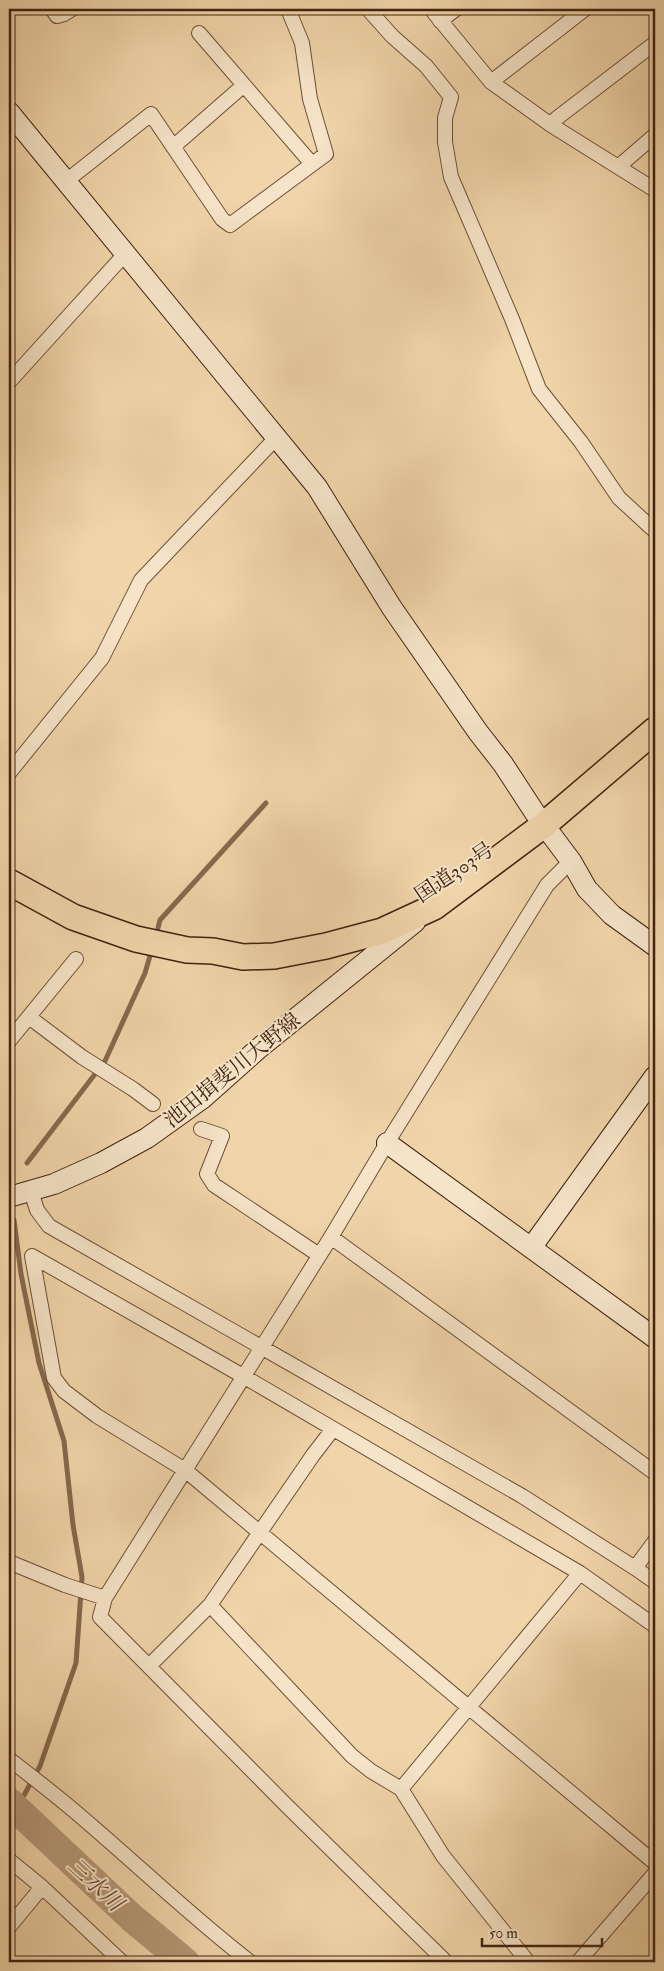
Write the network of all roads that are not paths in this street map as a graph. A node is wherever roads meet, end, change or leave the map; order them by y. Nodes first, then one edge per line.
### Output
1 (52, 9) edge
2 (72, 9) edge
3 (288, 9) edge
4 (368, 9) edge
5 (431, 9) edge
6 (456, 9) edge
7 (586, 9) edge
8 (440, 21) junction
9 (199, 33) dead end
10 (655, 43) edge
11 (491, 82) junction
12 (244, 85) junction
13 (9, 112) edge
14 (551, 126) junction
15 (655, 135) edge
16 (173, 147) junction
17 (312, 164) junction
18 (618, 167) junction
19 (65, 182) junction
20 (655, 190) edge
21 (125, 254) junction
22 (9, 382) edge
23 (277, 437) junction
24 (655, 531) edge
25 (655, 710) edge
26 (655, 730) edge
27 (9, 773) edge
28 (540, 818) junction
29 (571, 861) junction
30 (9, 882) edge
31 (434, 907) junction
32 (655, 946) edge
33 (214, 952) junction
34 (76, 959) dead end
35 (28, 1017) junction
36 (9, 1041) edge
37 (655, 1076) edge
38 (153, 1104) dead end
39 (201, 1129) dead end
40 (386, 1142) junction
41 (16, 1192) edge
42 (331, 1236) junction
43 (531, 1248) junction
44 (319, 1254) junction
45 (655, 1338) edge
46 (261, 1346) junction
47 (243, 1376) junction
48 (333, 1429) junction
49 (185, 1470) junction
50 (655, 1473) edge
51 (260, 1533) junction
52 (655, 1540) edge
53 (9, 1562) edge
54 (635, 1568) junction
55 (580, 1573) junction
56 (655, 1582) edge
57 (105, 1598) junction
58 (210, 1605) junction
59 (655, 1626) edge
60 (149, 1666) junction
61 (470, 1708) junction
62 (9, 1760) edge
63 (401, 1789) junction
64 (9, 1860) edge
65 (655, 1863) edge
66 (655, 1873) edge
67 (42, 1887) junction
68 (9, 1927) edge
69 (122, 1962) edge
70 (250, 1962) edge
71 (446, 1962) edge
72 (528, 1962) edge
73 (578, 1962) edge

1 - 2 street
3 - 17 street
4 - 24 street
5 - 8 street
6 - 8 street
7 - 11 street
8 - 11 street
9 - 12 street
10 - 14 street
11 - 14 street
12 - 16 street
12 - 17 street
13 - 19 street
14 - 18 street
15 - 18 street
16 - 17 street
16 - 19 street
18 - 20 street
19 - 21 street
21 - 22 street
21 - 23 street
23 - 27 street
23 - 28 street
25 - 28 highway, 国道303号
26 - 28 highway, 国道303号
28 - 29 street
28 - 31 highway, 国道303号
28 - 33 highway, 国道303号
29 - 32 street
29 - 40 street
30 - 33 highway, 国道303号
31 - 33 highway, 国道303号
31 - 41 street, 池田揖斐川大野線
34 - 35 street
35 - 36 street
35 - 38 street
37 - 43 street
39 - 44 street
40 - 42 street
40 - 43 street
41 - 46 street
42 - 44 street
42 - 50 street
43 - 45 street
44 - 46 street
46 - 47 street
46 - 54 street
47 - 48 street
47 - 49 street
47 - 49 street
48 - 51 street
48 - 55 street
49 - 51 street
49 - 57 street
51 - 58 street
51 - 61 street
52 - 54 street
53 - 57 street
54 - 56 street
55 - 59 street
55 - 61 street
57 - 60 street
58 - 60 street
58 - 63 street
60 - 71 street
61 - 63 street
61 - 65 street
62 - 70 street
63 - 72 street
64 - 67 street
66 - 73 street
67 - 68 street
67 - 69 street

